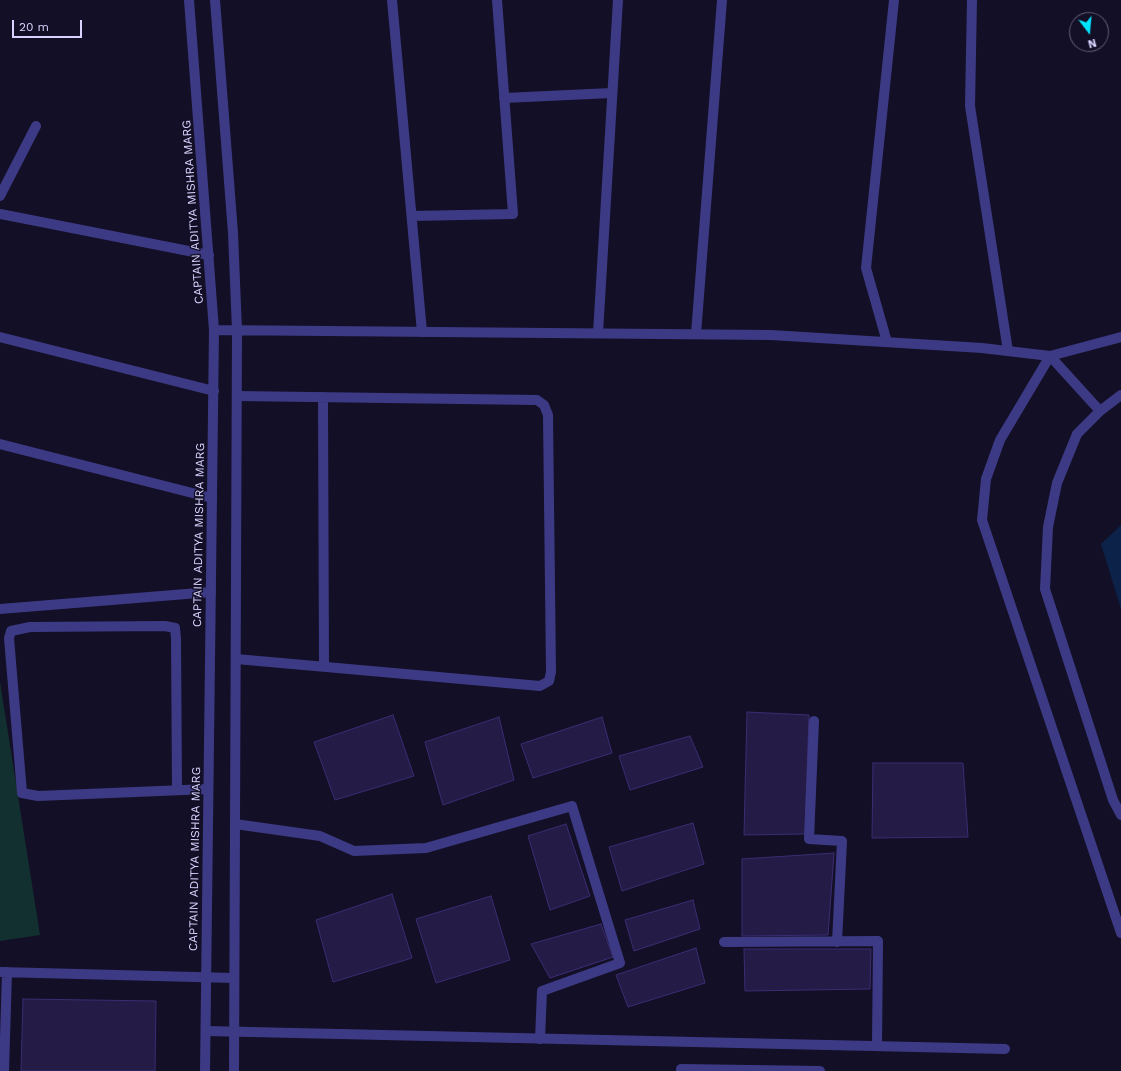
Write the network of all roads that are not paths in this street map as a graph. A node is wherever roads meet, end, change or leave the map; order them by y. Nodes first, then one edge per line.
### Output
1 (189, 0) edge
2 (216, 0) edge
3 (392, 0) edge
4 (497, 0) edge
5 (618, 0) edge
6 (722, 0) edge
7 (894, 0) edge
8 (972, 0) edge
9 (612, 93) junction
10 (504, 98) junction
11 (36, 126) dead end
12 (0, 196) edge
13 (0, 214) edge
14 (412, 216) junction
15 (209, 255) junction
16 (214, 330) junction
17 (237, 330) junction
18 (422, 332) junction
19 (598, 333) junction
20 (696, 334) junction
21 (0, 337) edge
22 (1121, 337) edge
23 (887, 342) junction
24 (1008, 351) junction
25 (1050, 356) junction
26 (214, 391) junction
27 (1121, 395) edge
28 (237, 396) junction
29 (323, 397) junction
30 (1100, 411) junction
31 (0, 444) edge
32 (212, 498) junction
33 (211, 592) junction
34 (0, 609) edge
35 (236, 659) junction
36 (324, 667) junction
37 (814, 721) dead end
38 (208, 789) junction
39 (177, 790) junction
40 (1121, 815) edge
41 (235, 824) junction
42 (1121, 933) edge
43 (724, 942) dead end
44 (837, 942) junction
45 (3, 972) edge
46 (206, 977) junction
47 (234, 978) junction
48 (206, 1031) junction
49 (234, 1032) junction
50 (540, 1039) junction
51 (876, 1046) junction
52 (1004, 1049) dead end
53 (4, 1071) edge
54 (205, 1071) edge
55 (234, 1071) edge
56 (681, 1071) edge
57 (820, 1071) edge

1 - 15 street, CAPTAIN ADITYA MISHRA MARG
2 - 17 street
3 - 14 street
4 - 10 street
5 - 9 street
6 - 20 street
7 - 23 street
8 - 24 street
9 - 10 street
9 - 19 street
10 - 14 street
11 - 12 street
13 - 15 street
14 - 18 street
15 - 16 street, CAPTAIN ADITYA MISHRA MARG
16 - 17 street
16 - 26 street, CAPTAIN ADITYA MISHRA MARG
17 - 18 street
17 - 28 street
18 - 19 street
19 - 20 street
20 - 23 street
21 - 26 street
22 - 25 street
23 - 24 street
24 - 25 street
25 - 30 street
25 - 42 street
26 - 32 street, CAPTAIN ADITYA MISHRA MARG
27 - 30 street
28 - 29 street
28 - 35 street
29 - 36 street
29 - 36 street
30 - 40 street
31 - 32 street
32 - 33 street, CAPTAIN ADITYA MISHRA MARG
33 - 34 street
33 - 38 street, CAPTAIN ADITYA MISHRA MARG
35 - 36 street
35 - 41 street
37 - 44 street
38 - 39 street
38 - 46 street, CAPTAIN ADITYA MISHRA MARG
39 - 39 street
41 - 47 street
41 - 50 street
43 - 44 street
44 - 51 street
45 - 46 street
45 - 53 street
46 - 47 street
46 - 48 street, CAPTAIN ADITYA MISHRA MARG
47 - 49 street
48 - 49 street
48 - 54 street, CAPTAIN ADITYA MISHRA MARG
49 - 50 street
49 - 55 street
50 - 51 street
51 - 52 street
56 - 57 street

